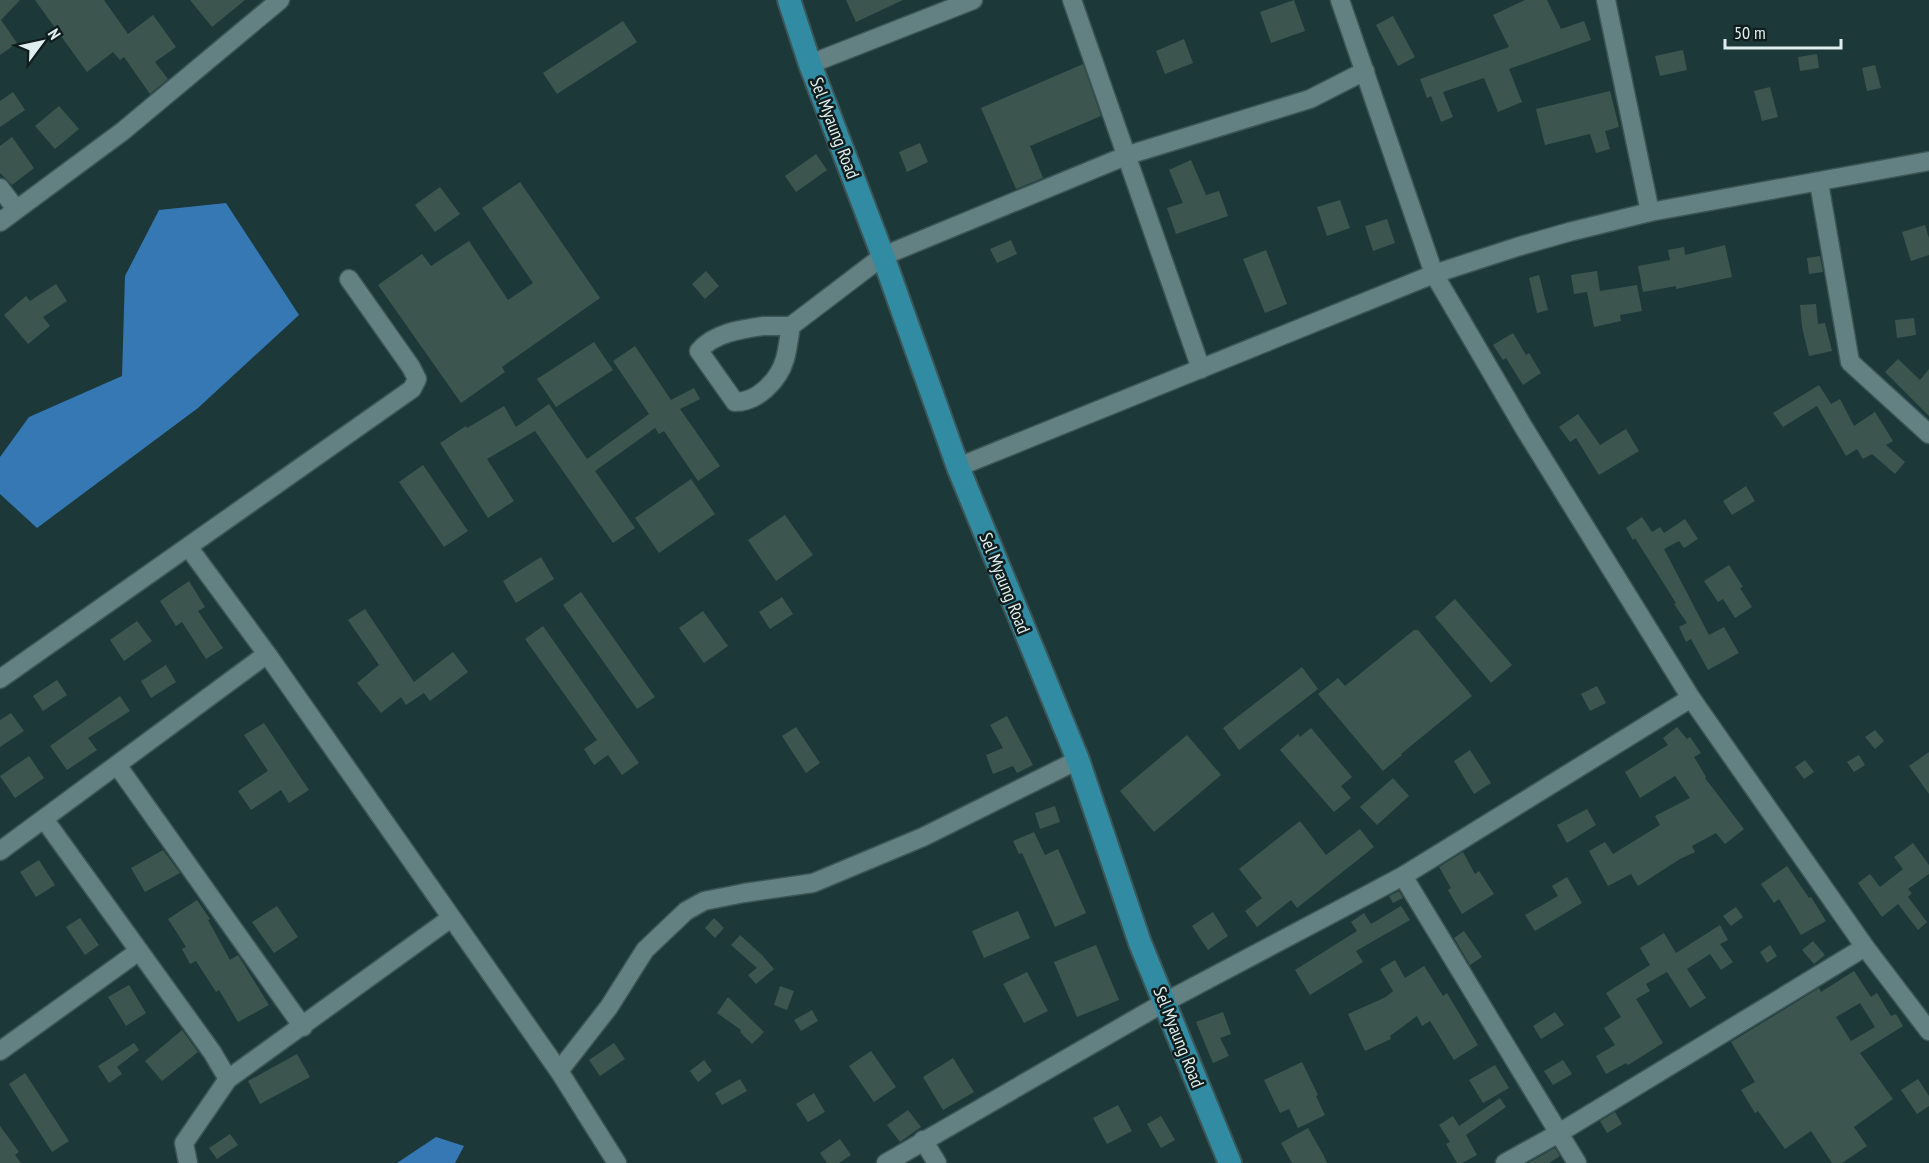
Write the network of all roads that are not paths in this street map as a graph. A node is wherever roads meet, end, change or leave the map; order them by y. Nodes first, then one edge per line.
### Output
1 (280, 0) edge
2 (789, 0) edge
3 (974, 0) edge
4 (1072, 0) edge
5 (1340, 0) edge
6 (1606, 0) edge
7 (810, 64) junction
8 (1365, 71) junction
9 (1128, 155) junction
10 (1929, 161) edge
11 (1819, 183) junction
12 (0, 188) edge
13 (16, 209) junction
14 (1650, 212) junction
15 (0, 222) edge
16 (883, 256) junction
17 (1434, 274) junction
18 (350, 279) dead end
19 (791, 326) junction
20 (1200, 369) junction
21 (1929, 434) edge
22 (958, 467) junction
23 (189, 548) junction
24 (267, 654) junction
25 (0, 679) edge
26 (1691, 698) junction
27 (1078, 760) junction
28 (117, 765) junction
29 (44, 819) junction
30 (0, 852) edge
31 (1403, 876) junction
32 (451, 918) junction
33 (1865, 947) junction
34 (139, 951) junction
35 (1164, 1002) junction
36 (303, 1027) junction
37 (1929, 1031) edge
38 (0, 1052) edge
39 (559, 1071) junction
40 (228, 1079) junction
41 (1559, 1133) junction
42 (923, 1140) junction
43 (188, 1163) edge
44 (617, 1163) edge
45 (886, 1163) edge
46 (938, 1163) edge
47 (1230, 1163) edge
48 (1505, 1163) edge
49 (1577, 1163) edge

1 - 13 street
2 - 7 main road, Sel Myaung Road
3 - 7 street
4 - 9 street
5 - 8 street
6 - 14 street
7 - 16 main road, Sel Myaung Road
8 - 9 street
8 - 17 street
9 - 16 street
9 - 20 street
10 - 11 street
11 - 14 street
11 - 21 street
12 - 13 street
13 - 15 street
14 - 17 street
16 - 19 street
16 - 22 main road, Sel Myaung Road
17 - 20 street
17 - 26 street
18 - 23 street
19 - 19 street
20 - 22 street
22 - 27 main road, Sel Myaung Road
23 - 24 street
23 - 25 street
24 - 28 street
24 - 32 street
26 - 31 street
26 - 33 street
27 - 35 main road, Sel Myaung Road
27 - 39 street
28 - 29 street
28 - 36 street
29 - 30 street
29 - 34 street
31 - 35 street
31 - 41 street
32 - 36 street
32 - 39 street
33 - 37 street
33 - 41 street
34 - 38 street
34 - 40 street
35 - 42 street
35 - 47 main road, Sel Myaung Road
36 - 40 street
39 - 44 street
40 - 43 street
41 - 48 street
41 - 49 street
42 - 45 street
42 - 46 street

